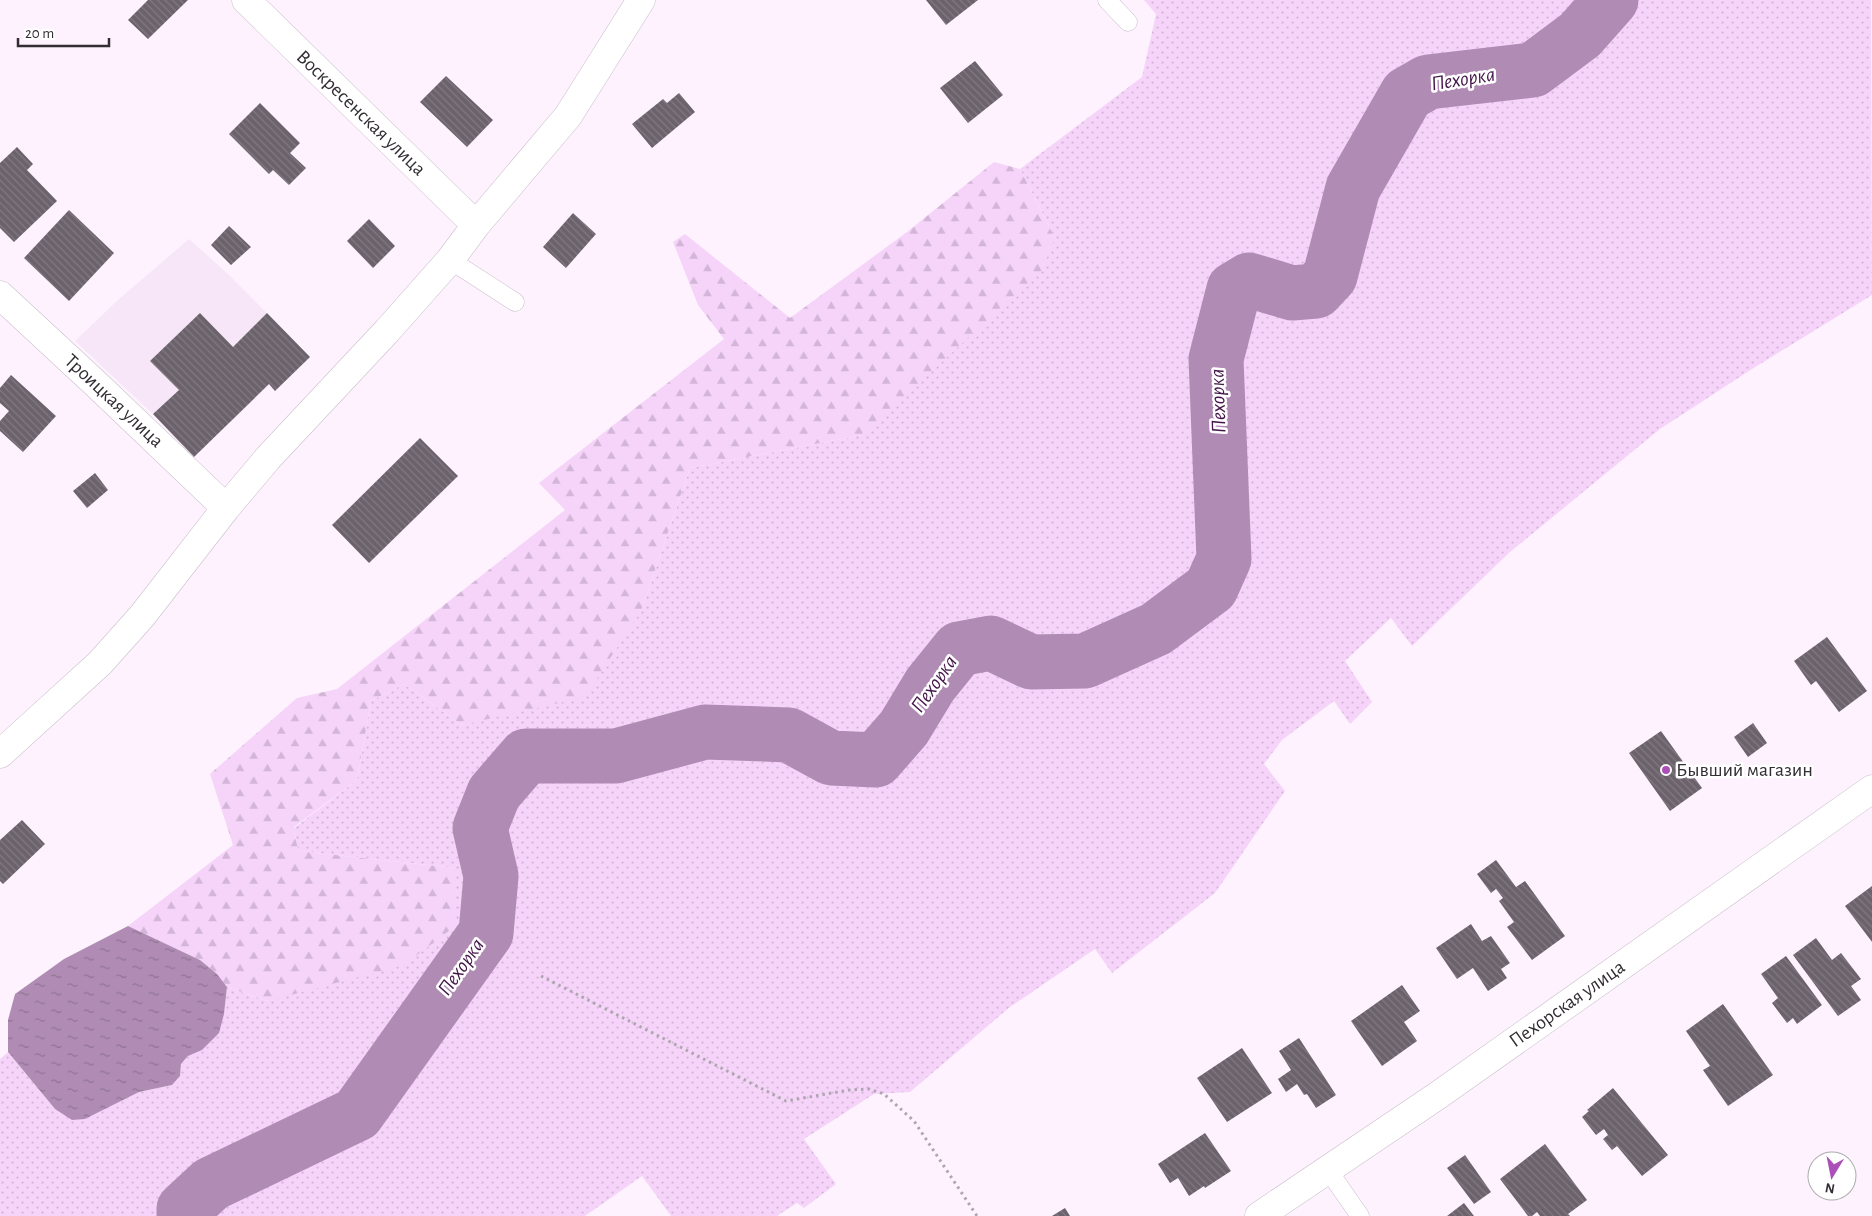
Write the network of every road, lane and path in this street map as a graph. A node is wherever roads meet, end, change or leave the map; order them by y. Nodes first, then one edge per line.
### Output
1 (246, 0) edge
2 (641, 0) edge
3 (1107, 0) edge
4 (1128, 22) dead end
5 (476, 225) junction
6 (450, 260) junction
7 (0, 296) edge
8 (515, 302) dead end
9 (226, 508) junction
10 (0, 754) edge
11 (1872, 789) edge
12 (541, 976) dead end
13 (1328, 1170) junction
14 (977, 1216) edge
15 (1259, 1216) edge
16 (1360, 1216) edge

1 - 5 street, Воскресенская улица
2 - 5 street
3 - 4 lane
5 - 6 street
6 - 8 lane
6 - 9 street
7 - 9 street, Троицкая улица
9 - 10 street
11 - 13 street, Пехорская улица
12 - 14 path
13 - 15 street, Пехорская улица
13 - 16 lane

